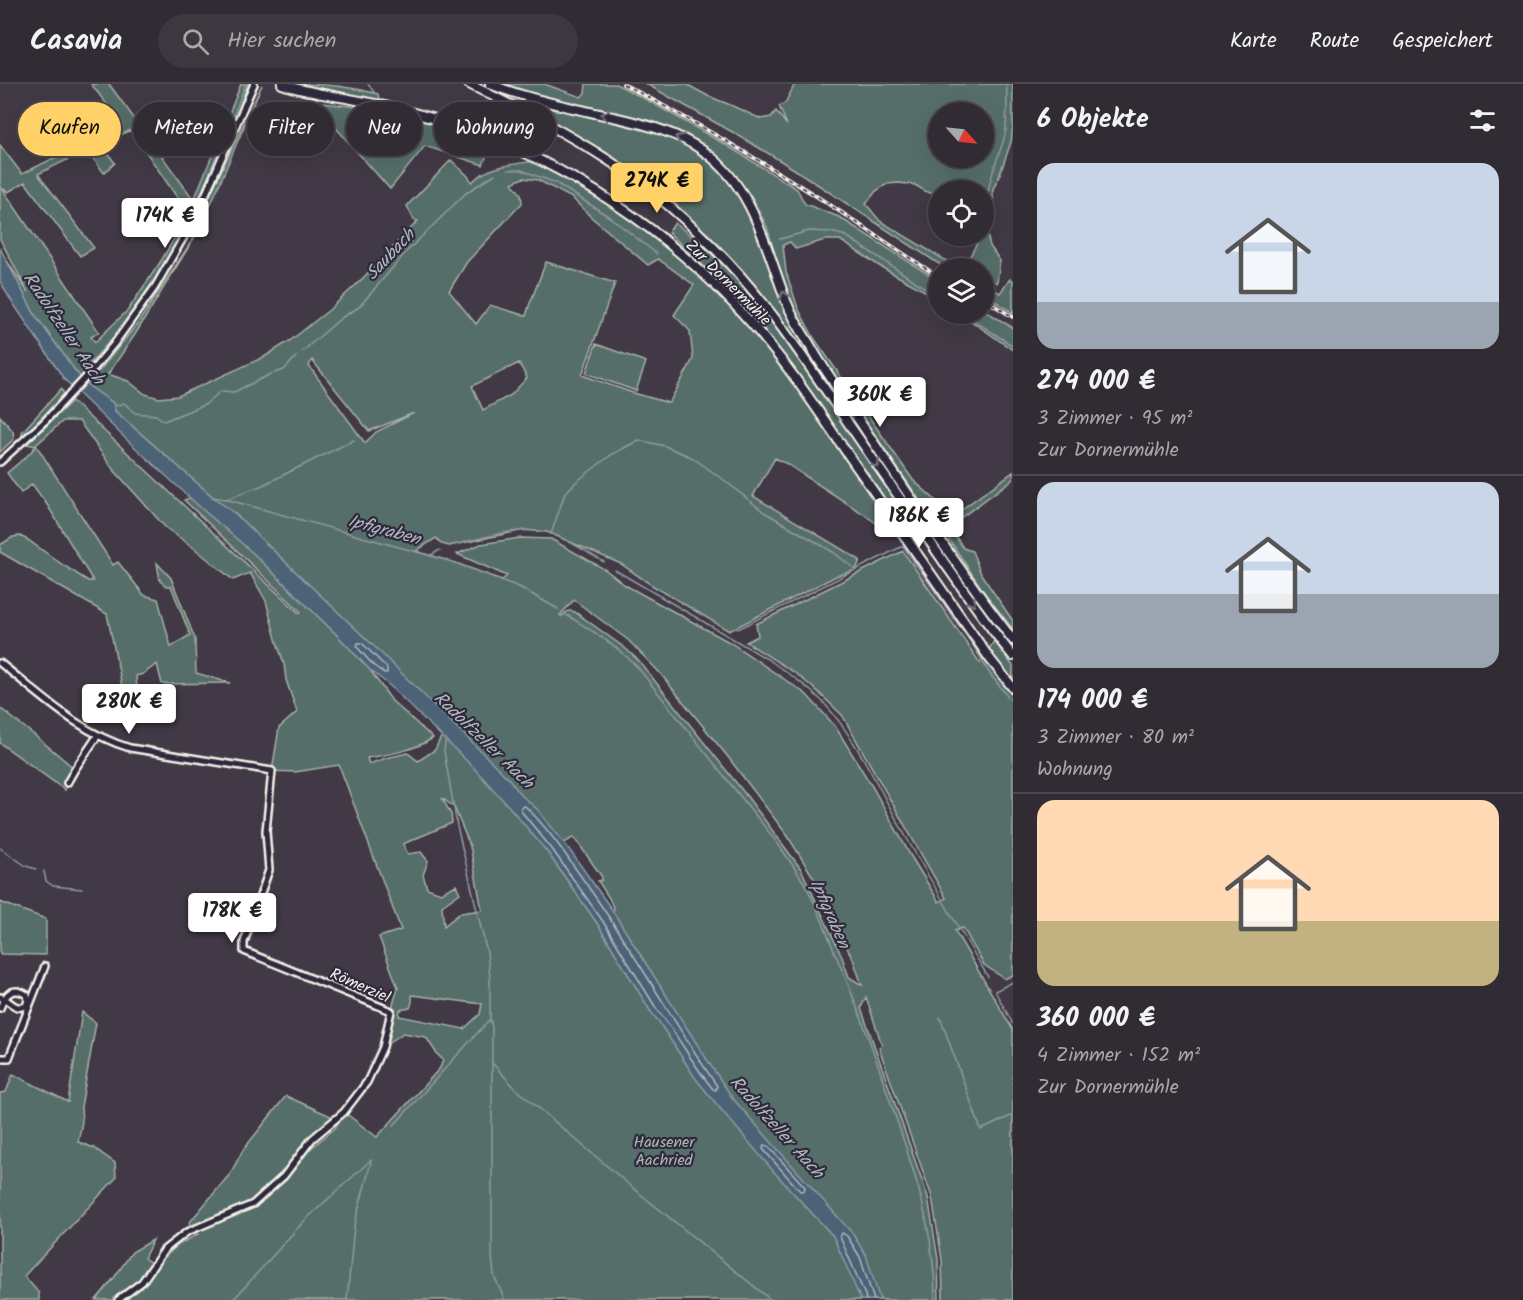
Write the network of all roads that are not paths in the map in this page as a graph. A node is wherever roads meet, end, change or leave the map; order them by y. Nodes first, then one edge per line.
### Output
1 (254, 84) edge
2 (282, 84) edge
3 (469, 84) edge
4 (490, 84) edge
5 (0, 462) edge
6 (925, 526) junction
7 (942, 552) junction
8 (1013, 640) edge
9 (1013, 656) edge
10 (0, 663) edge
11 (1013, 688) edge
12 (98, 735) junction
13 (68, 783) dead end
14 (45, 966) dead end
15 (2, 998) edge
16 (27, 1007) junction
17 (0, 1008) edge
18 (0, 1058) edge
19 (118, 1300) edge

1 - 5 street
2 - 11 main road, Zur Dornermühle
3 -> 6 main road
6 -> 4 main road
6 - 7 main road
7 - 8 main road
7 -> 9 main road
10 - 12 street
12 - 13 street
12 - 19 street, Römerziel
14 - 16 street
15 - 16 street
15 - 16 street
15 - 17 street
16 - 18 street

